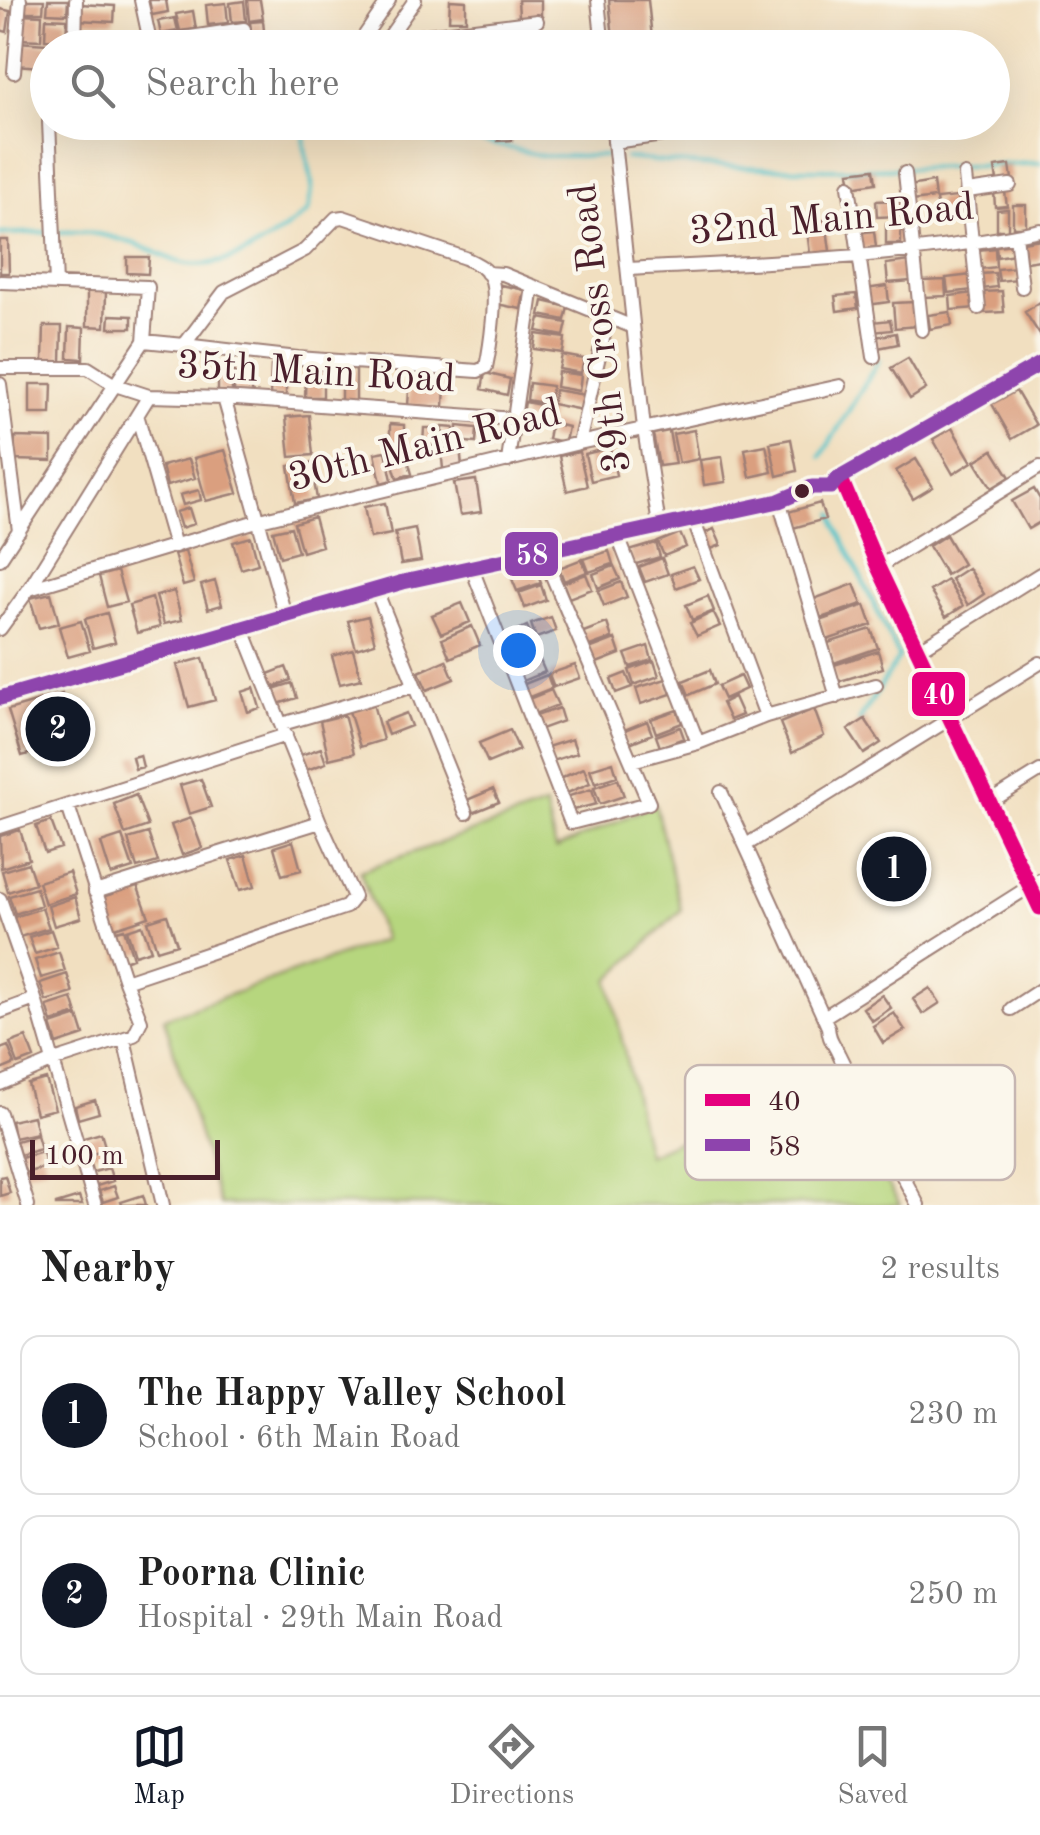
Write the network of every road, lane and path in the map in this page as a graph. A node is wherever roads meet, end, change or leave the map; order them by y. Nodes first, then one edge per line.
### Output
1 (20, 0) edge
2 (76, 0) edge
3 (140, 0) edge
4 (389, 0) edge
5 (415, 0) edge
6 (598, 0) edge
7 (536, 21) dead end
8 (244, 29) dead end
9 (75, 30) edge
10 (147, 30) edge
11 (239, 30) edge
12 (368, 30) edge
13 (394, 30) edge
14 (477, 30) edge
15 (601, 30) edge
16 (14, 72) dead end
17 (49, 140) edge
18 (628, 140) edge
19 (614, 142) joint
20 (906, 173) dead end
21 (965, 175) dead end
22 (1010, 184) dead end
23 (849, 186) dead end
24 (967, 191) junction
25 (1040, 230) edge
26 (1016, 236) junction
27 (974, 243) junction
28 (916, 250) junction
29 (857, 257) junction
30 (628, 269) junction
31 (487, 272) junction
32 (0, 282) edge
33 (56, 284) junction
34 (533, 286) junction
35 (1022, 287) dead end
36 (980, 308) dead end
37 (608, 317) junction
38 (632, 317) junction
39 (922, 330) dead end
40 (144, 341) junction
41 (184, 345) junction
42 (874, 357) dead end
43 (1040, 364) edge
44 (0, 368) edge
45 (0, 384) edge
46 (115, 385) junction
47 (840, 386) dead end
48 (149, 396) junction
49 (224, 398) junction
50 (138, 418) junction
51 (514, 419) junction
52 (644, 428) junction
53 (579, 443) junction
54 (508, 461) junction
55 (1040, 467) edge
56 (838, 480) junction
57 (779, 501) junction
58 (693, 519) junction
59 (260, 520) junction
60 (659, 526) junction
61 (19, 531) junction
62 (617, 534) junction
63 (174, 546) junction
64 (541, 550) junction
65 (0, 559) edge
66 (471, 566) junction
67 (878, 567) junction
68 (1040, 574) edge
69 (30, 589) junction
70 (376, 590) junction
71 (285, 615) junction
72 (242, 627) junction
73 (0, 629) edge
74 (917, 651) junction
75 (1040, 663) edge
76 (876, 685) dead end
77 (414, 686) junction
78 (837, 697) junction
79 (0, 698) edge
80 (766, 716) junction
81 (950, 718) junction
82 (284, 729) junction
83 (698, 744) junction
84 (632, 760) junction
85 (1040, 772) edge
86 (721, 792) dead end
87 (990, 802) junction
88 (68, 806) junction
89 (466, 813) dead end
90 (320, 822) junction
91 (0, 828) edge
92 (746, 845) junction
93 (1035, 883) edge
94 (95, 892) junction
95 (0, 899) edge
96 (1040, 908) edge
97 (125, 981) junction
98 (1040, 990) edge
99 (35, 999) junction
100 (1011, 1009) dead end
101 (0, 1012) edge
102 (826, 1022) junction
103 (124, 1040) junction
104 (54, 1061) junction
105 (844, 1065) edge
106 (0, 1084) edge
107 (0, 1112) edge
108 (904, 1180) edge
109 (28, 1205) edge
110 (94, 1205) edge
111 (163, 1205) edge
112 (918, 1205) edge

1 - 16 street
2 - 9 street
3 - 10 street
4 - 12 street
5 - 13 street
6 - 15 street
7 - 14 street
8 - 11 street
17 - 33 street
18 - 19 street
19 - 30 street, 39th Cross Road
20 - 28 street
21 - 24 street
22 - 24 street
23 - 29 street
24 - 27 street
25 - 26 street, 32nd Main Road
26 - 27 street, 32nd Main Road
26 - 35 street
27 - 28 street, 32nd Main Road
27 - 36 street
28 - 29 street, 32nd Main Road
28 - 39 street
29 - 30 street, 32nd Main Road
29 - 42 street
30 - 38 street, 39th Cross Road
31 - 34 street
31 - 41 street
31 - 41 street
32 - 33 street
33 - 40 street
34 - 37 street
34 - 51 street
37 - 38 street
37 - 53 street
38 - 52 street, 39th Cross Road
40 - 41 street
40 - 46 street
43 - 56 street
44 - 46 street, 35th Main Road
45 - 61 street
46 - 48 street, 35th Main Road
46 - 61 street
47 - 52 street, 30th Main Road
48 - 49 street, 35th Main Road
48 - 50 street
49 - 51 street, 35th Main Road
49 - 59 street
50 - 63 street
50 - 69 street
51 - 54 street
52 - 53 street, 30th Main Road
52 - 60 street, 39th Cross Road
53 - 54 street, 30th Main Road
54 - 59 street, 30th Main Road
55 - 67 street
56 - 57 street
56 - 67 street
57 - 58 street
57 - 78 street
58 - 60 street
58 - 80 street
59 - 63 street, 30th Main Road
59 - 71 street
60 - 62 street
61 - 65 street
62 - 64 street
62 - 83 street
63 - 69 street, 30th Main Road
64 - 66 street
64 - 84 street
66 - 70 street
66 - 84 street
67 - 74 street
68 - 74 street
69 - 73 street
70 - 71 street
70 - 77 street
71 - 72 street
72 - 79 street
72 - 82 street
74 - 81 street
75 - 81 street
76 - 78 street
77 - 82 street
77 - 89 street
78 - 80 street
80 - 83 street
81 - 87 street
81 - 92 street
82 - 88 street
82 - 90 street
83 - 84 street
85 - 87 street
86 - 92 street
87 - 93 street
88 - 91 street
88 - 94 street
90 - 94 street
90 - 97 street
92 - 102 street
93 - 96 street
93 - 102 street
94 - 97 street
95 - 99 street
97 - 103 street
98 - 100 street
99 - 101 street
99 - 104 street
102 - 105 street
103 - 104 street
103 - 111 street
104 - 106 street
104 - 110 street
107 - 109 street
108 - 112 street

